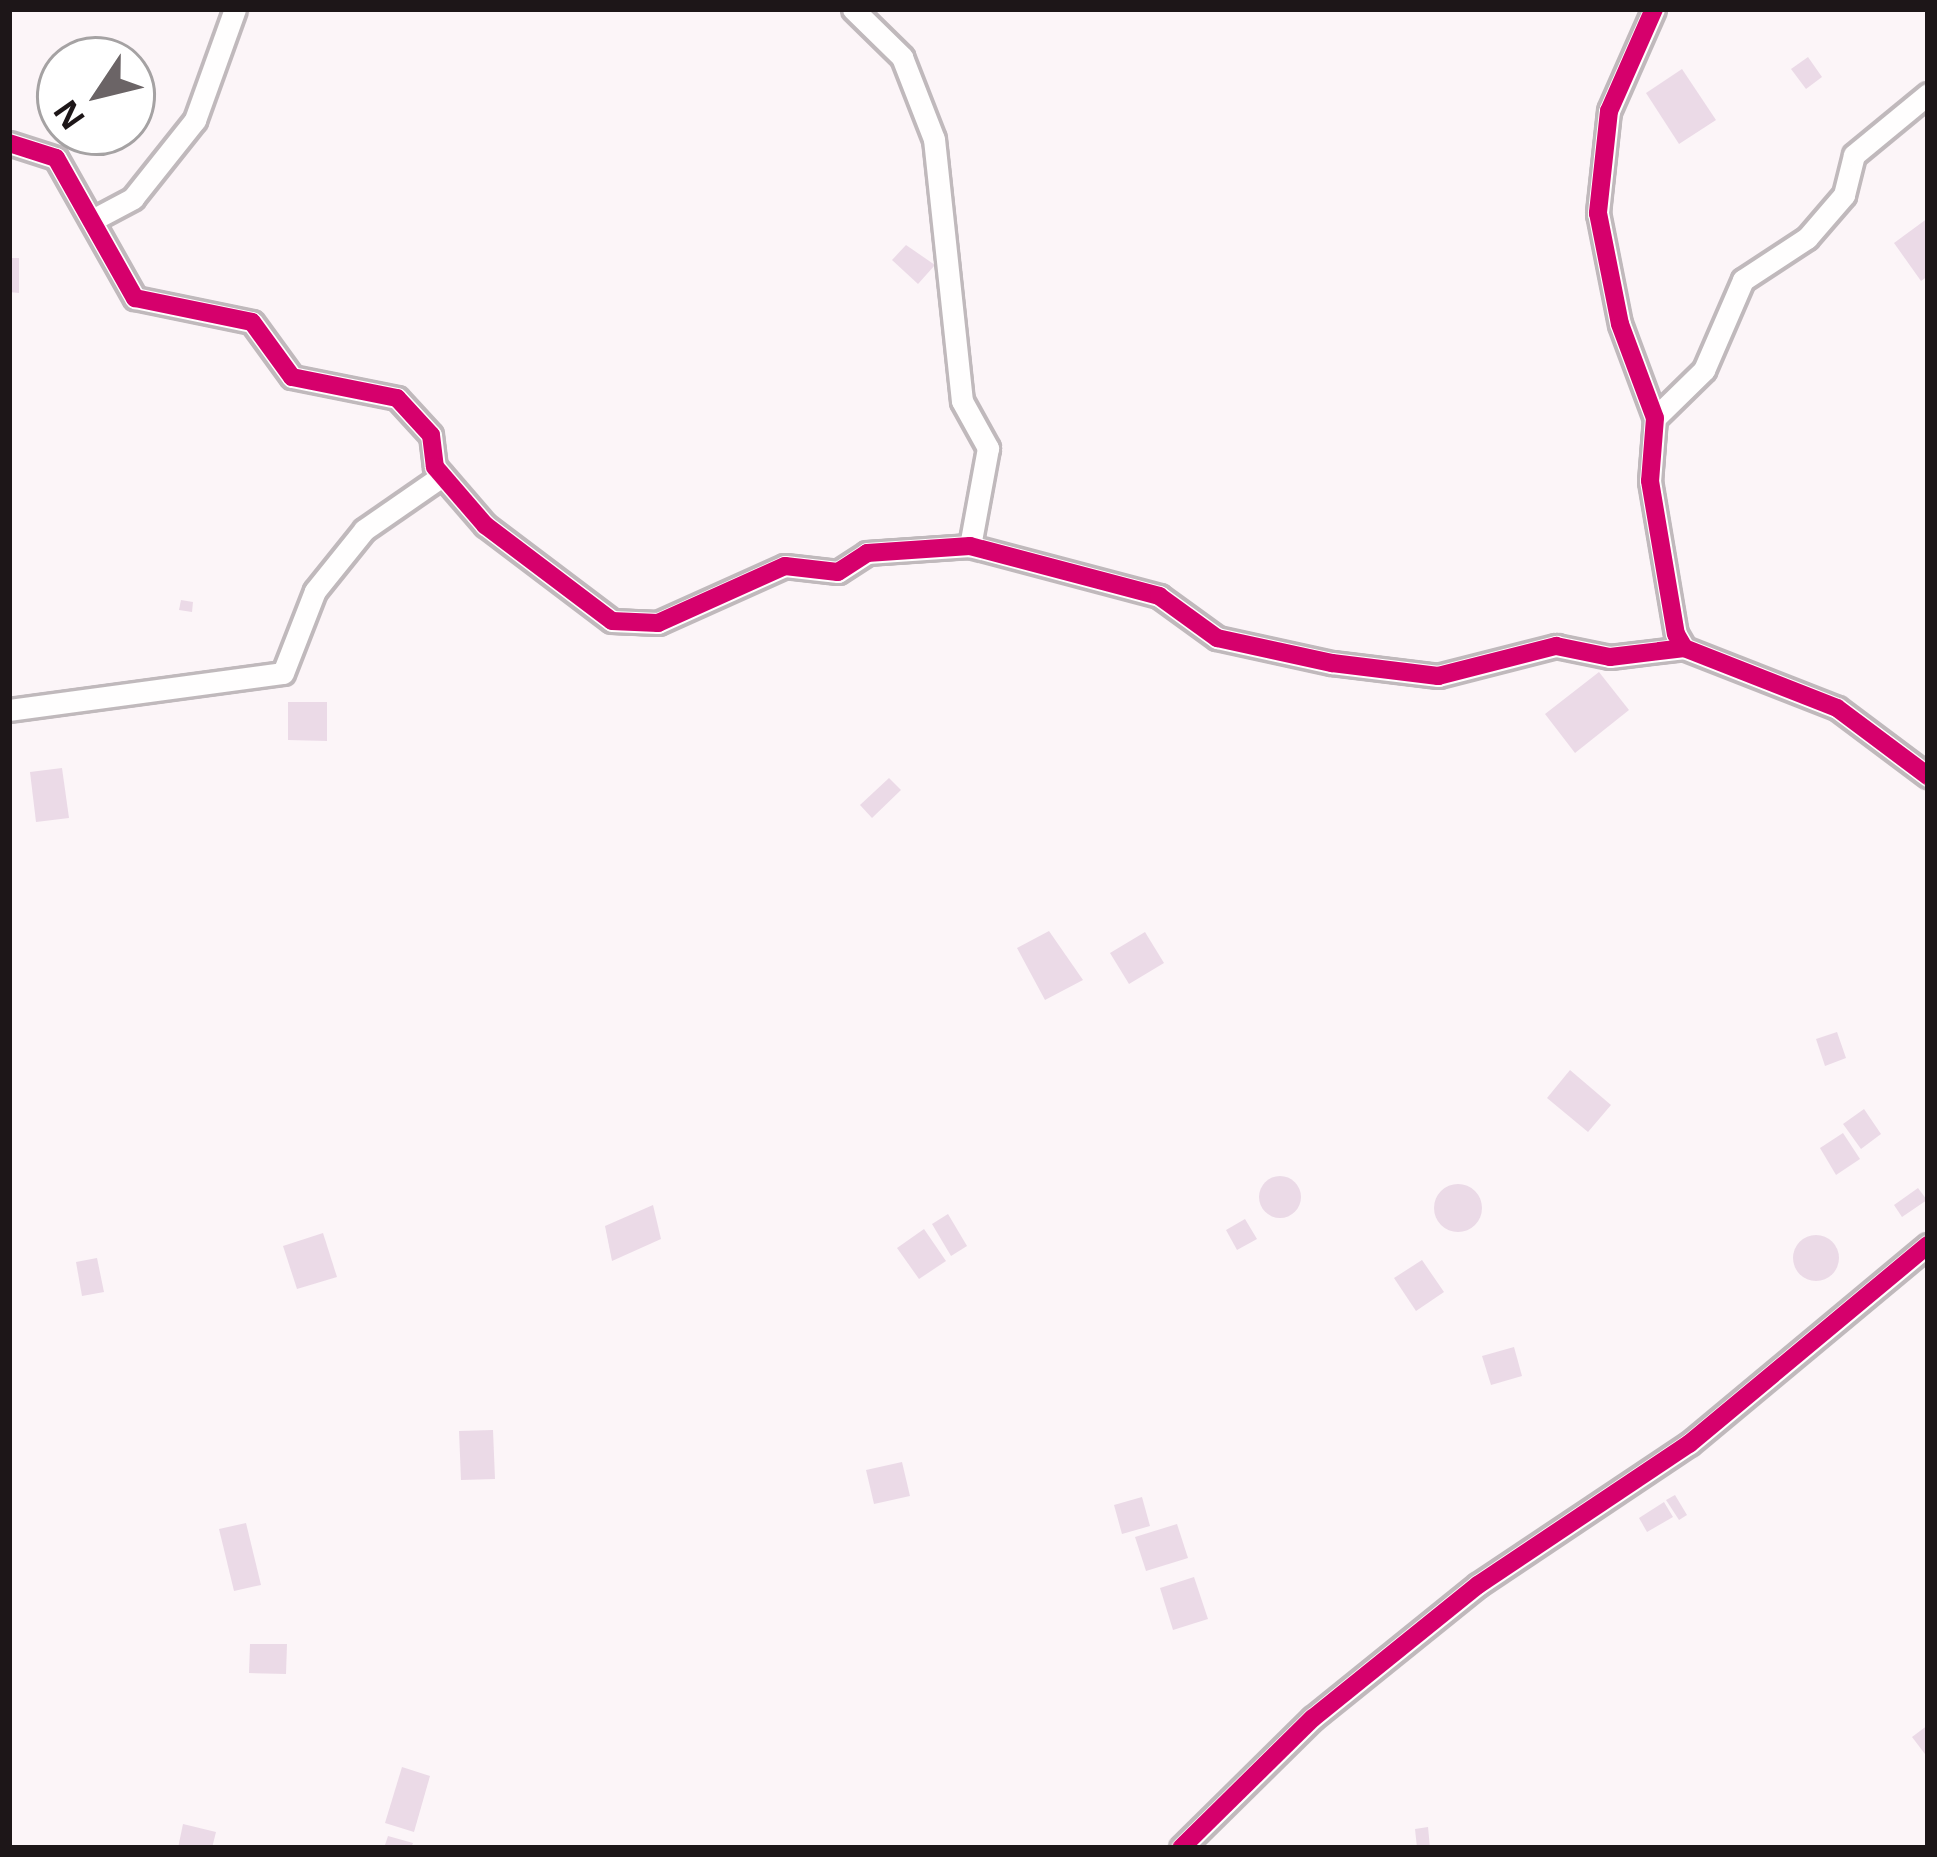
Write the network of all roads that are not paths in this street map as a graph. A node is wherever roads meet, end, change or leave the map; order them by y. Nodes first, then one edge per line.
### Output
1 (235, 9) edge
2 (853, 9) edge
3 (1654, 9) edge
4 (1928, 94) edge
5 (9, 143) edge
6 (98, 217) junction
7 (1655, 418) junction
8 (442, 476) junction
9 (970, 546) junction
10 (1684, 648) junction
11 (9, 710) edge
12 (1928, 776) edge
13 (1928, 1244) edge
14 (1181, 1848) edge

1 - 6 street
2 - 9 street
3 - 7 street
4 - 7 street
5 - 6 street
6 - 8 street
7 - 10 street
8 - 9 street
8 - 11 street
9 - 10 street
10 - 12 street
13 - 14 street

